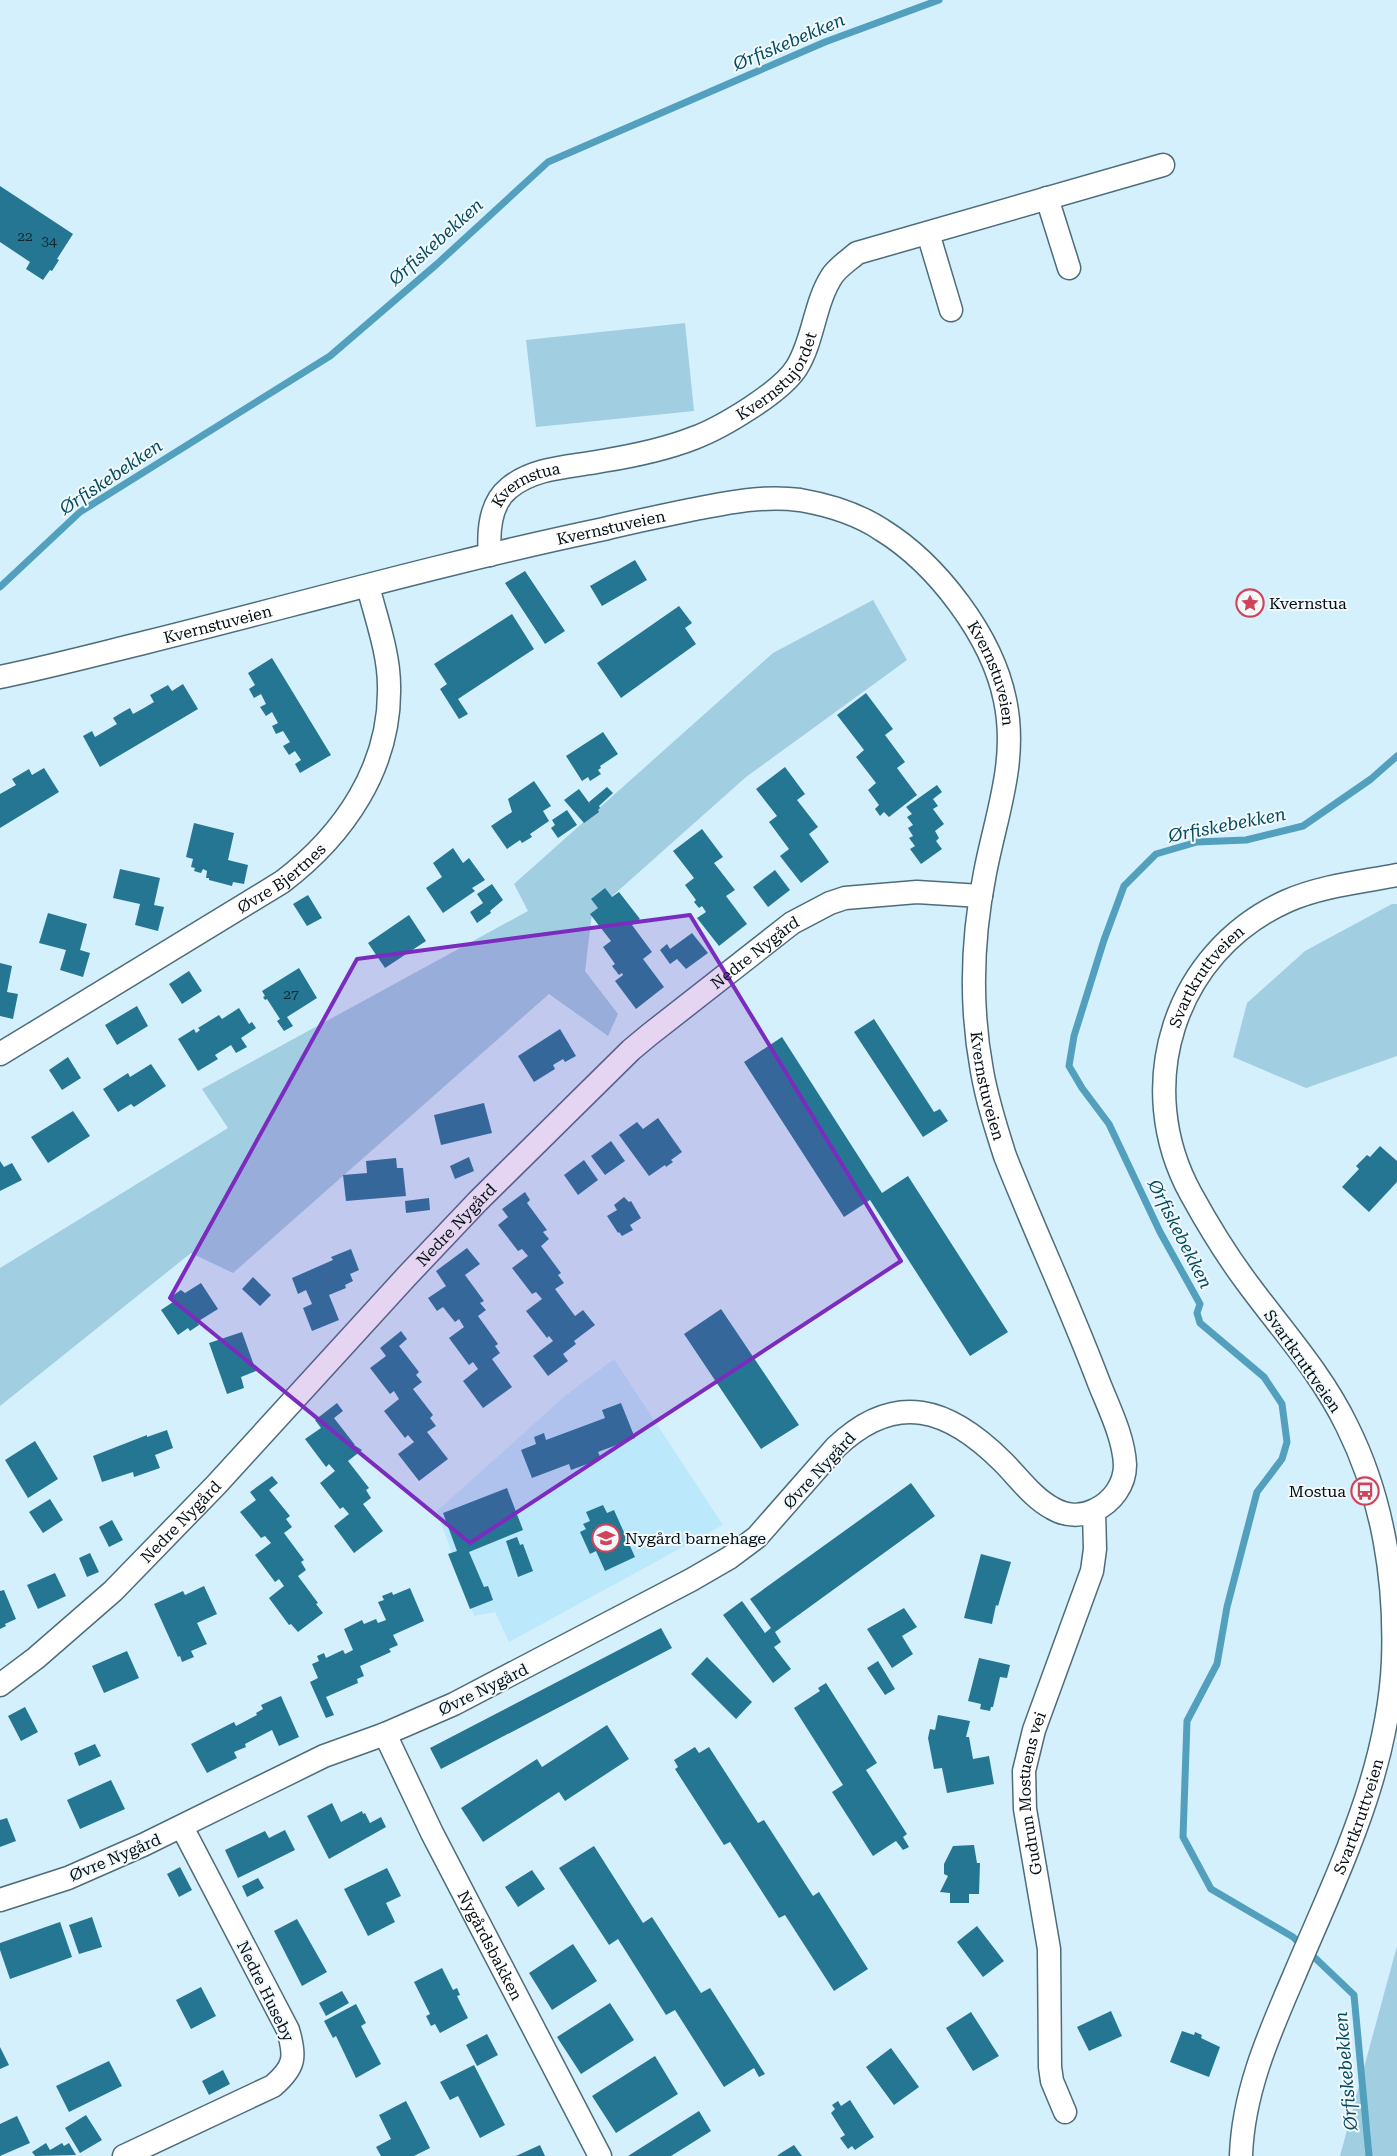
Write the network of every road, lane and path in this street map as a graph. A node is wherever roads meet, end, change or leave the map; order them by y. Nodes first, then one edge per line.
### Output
1 (1163, 165) dead end
2 (1047, 198) junction
3 (928, 233) junction
4 (1069, 268) dead end
5 (950, 310) dead end
6 (579, 465) joint
7 (490, 555) junction
8 (368, 586) junction
9 (0, 677) edge
10 (1397, 876) edge
11 (981, 896) junction
12 (0, 1054) edge
13 (920, 1412) joint
14 (1094, 1511) junction
15 (0, 1685) edge
16 (385, 1734) junction
17 (182, 1827) junction
18 (0, 1900) edge
19 (1065, 2112) dead end
20 (124, 2156) edge
21 (600, 2156) edge
22 (1241, 2156) edge

1 - 2 street, Kvernstujordet
2 - 3 street, Kvernstujordet
2 - 4 street
3 - 5 street
3 - 6 street, Kvernstujordet
6 - 7 street, Kvernstua
7 - 8 street, Kvernstuveien
7 - 11 street, Kvernstuveien
8 - 9 street, Kvernstuveien
8 - 12 street, Øvre Bjertnes
10 - 22 street, Svartkruttveien
11 - 14 street, Kvernstuveien
11 - 15 street, Nedre Nygård
13 - 14 street, Kvernstuveien
13 - 16 street, Øvre Nygård
14 - 19 street, Gudrun Mostuens vei
16 - 17 street, Øvre Nygård
16 - 21 street, Nygårdsbakken
17 - 18 street, Øvre Nygård
17 - 20 street, Nedre Huseby

